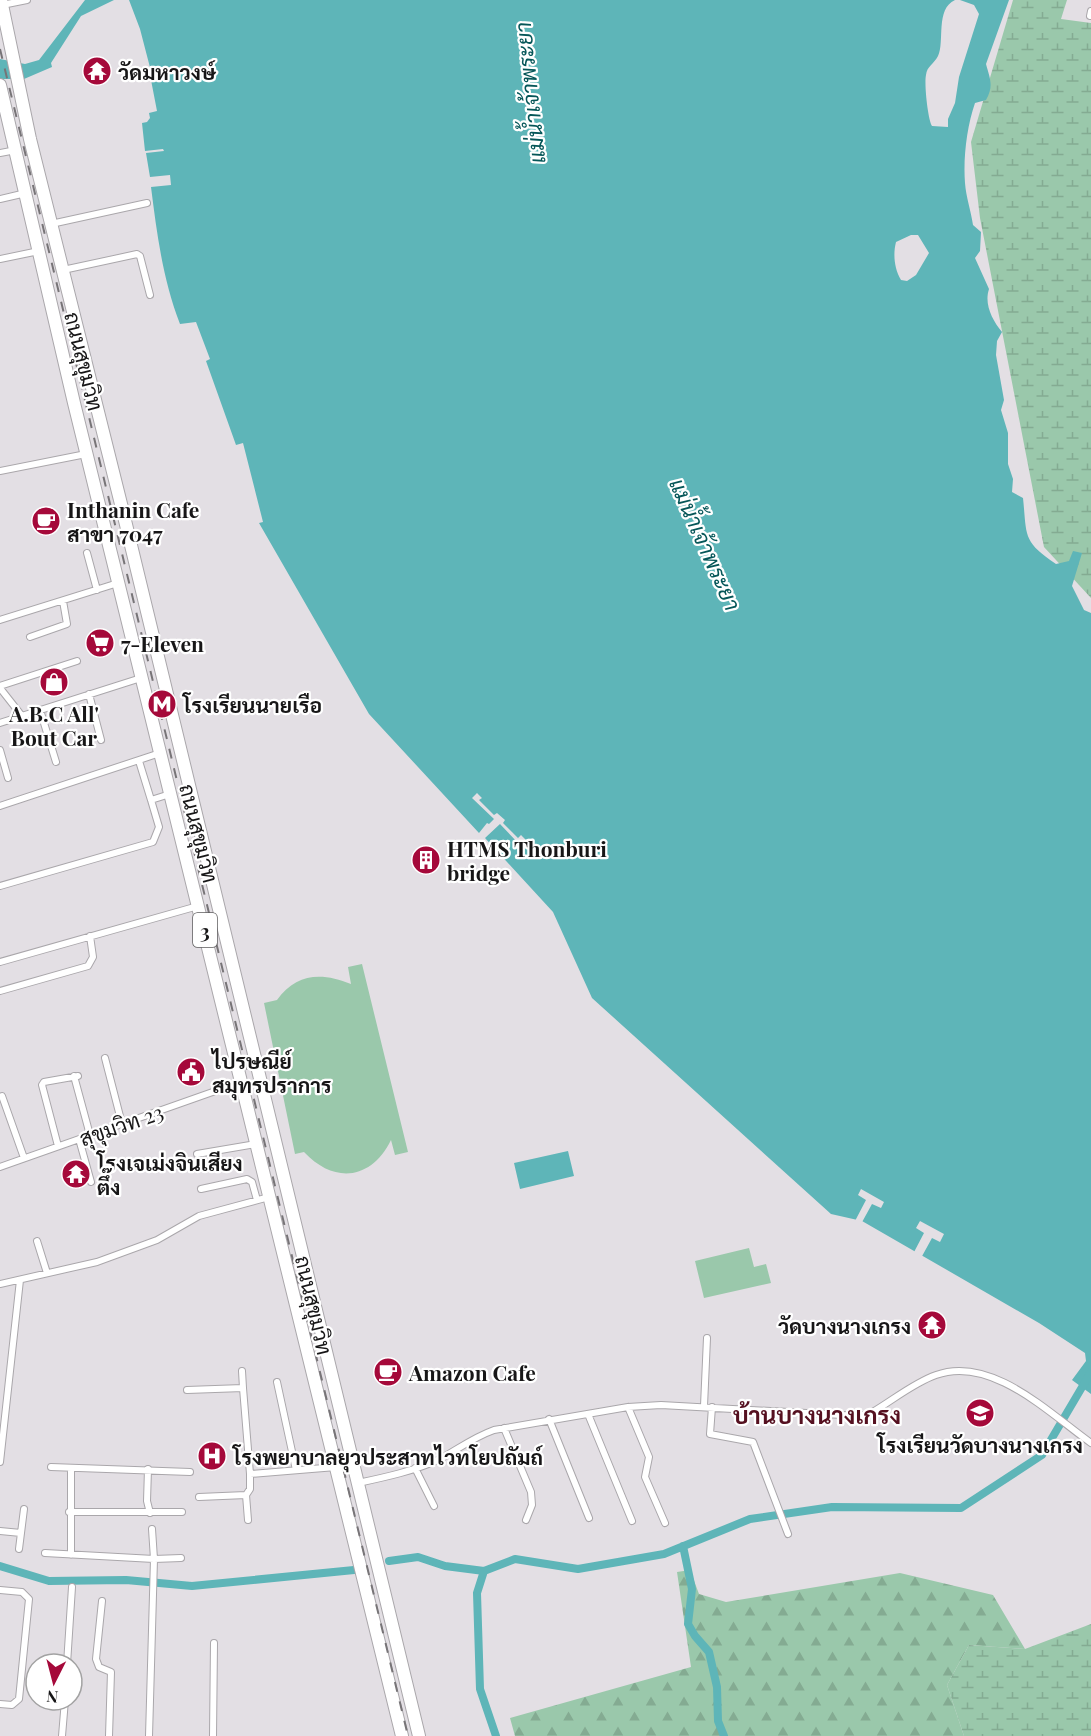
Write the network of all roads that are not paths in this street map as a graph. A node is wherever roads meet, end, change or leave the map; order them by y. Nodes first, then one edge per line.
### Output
1 (27, 0) edge
2 (2, 7) edge
3 (0, 85) edge
4 (16, 150) junction
5 (0, 153) edge
6 (26, 193) junction
7 (0, 200) edge
8 (147, 203) dead end
9 (51, 224) junction
10 (39, 250) junction
11 (0, 259) edge
12 (62, 270) junction
13 (150, 295) dead end
14 (78, 332) junction
15 (59, 336) junction
16 (87, 454) junction
17 (0, 471) edge
18 (87, 553) dead end
19 (118, 583) junction
20 (97, 590) junction
21 (63, 601) junction
22 (1, 617) edge
23 (30, 637) dead end
24 (77, 661) dead end
25 (142, 678) junction
26 (0, 687) edge
27 (89, 694) junction
28 (40, 710) junction
29 (22, 716) junction
30 (0, 723) edge
31 (101, 740) dead end
32 (0, 750) edge
33 (160, 753) junction
34 (139, 761) junction
35 (56, 762) dead end
36 (8, 778) dead end
37 (170, 794) junction
38 (152, 800) junction
39 (0, 806) edge
40 (200, 837) junction
41 (184, 850) junction
42 (187, 865) junction
43 (208, 866) junction
44 (0, 886) edge
45 (199, 906) junction
46 (90, 936) junction
47 (0, 962) edge
48 (0, 991) edge
49 (105, 1058) dead end
50 (242, 1082) junction
51 (2, 1096) dead end
52 (122, 1124) junction
53 (90, 1135) junction
54 (79, 1139) junction
55 (257, 1144) junction
56 (58, 1146) junction
57 (197, 1154) dead end
58 (24, 1158) junction
59 (0, 1167) edge
60 (91, 1182) dead end
61 (201, 1189) dead end
62 (270, 1196) junction
63 (257, 1200) junction
64 (37, 1241) dead end
65 (47, 1274) junction
66 (20, 1280) junction
67 (0, 1284) edge
68 (708, 1338) dead end
69 (242, 1371) dead end
70 (277, 1382) dead end
71 (243, 1388) junction
72 (187, 1390) dead end
73 (704, 1406) junction
74 (628, 1407) junction
75 (712, 1407) junction
76 (588, 1414) junction
77 (549, 1419) junction
78 (504, 1428) junction
79 (1091, 1443) edge
80 (0, 1462) edge
81 (51, 1467) dead end
82 (337, 1467) junction
83 (71, 1468) junction
84 (415, 1468) junction
85 (148, 1469) junction
86 (296, 1470) junction
87 (190, 1472) dead end
88 (250, 1474) junction
89 (358, 1483) junction
90 (246, 1495) junction
91 (199, 1497) dead end
92 (434, 1506) dead end
93 (24, 1509) dead end
94 (69, 1512) junction
95 (182, 1512) dead end
96 (150, 1513) junction
97 (589, 1518) dead end
98 (248, 1520) dead end
99 (526, 1520) dead end
100 (632, 1521) dead end
101 (665, 1523) dead end
102 (152, 1529) dead end
103 (0, 1531) edge
104 (787, 1532) dead end
105 (21, 1533) junction
106 (19, 1549) dead end
107 (45, 1553) dead end
108 (71, 1555) junction
109 (181, 1558) dead end
110 (154, 1559) junction
111 (72, 1587) dead end
112 (0, 1590) edge
113 (102, 1601) dead end
114 (214, 1643) dead end
115 (68, 1652) edge
116 (0, 1704) edge
117 (63, 1712) edge
118 (62, 1736) edge
119 (109, 1736) edge
120 (149, 1736) edge
121 (213, 1736) edge
122 (402, 1736) edge
123 (419, 1736) edge

1 - 2 street
2 - 9 highway, ถนนสุขุมวิท / 3
3 - 4 highway, ถนนสุขุมวิท / 3
4 - 5 street
4 - 6 highway, ถนนสุขุมวิท / 3
6 - 7 street
6 - 10 highway, ถนนสุขุมวิท / 3
8 - 9 street
9 - 12 highway, ถนนสุขุมวิท / 3
10 - 11 street
10 - 15 highway, ถนนสุขุมวิท / 3
12 - 13 street
12 - 14 highway, ถนนสุขุมวิท / 3
14 - 15 highway
14 - 40 highway, ถนนสุขุมวิท / 3
15 - 16 highway, ถนนสุขุมวิท / 3
16 - 17 street
16 - 19 highway, ถนนสุขุมวิท / 3
18 - 20 street
19 - 20 street
19 - 25 highway, ถนนสุขุมวิท / 3
20 - 21 street
21 - 22 street
21 - 23 street
24 - 26 street
25 - 27 street
25 - 33 highway, ถนนสุขุมวิท / 3
26 - 29 street
27 - 28 street
27 - 31 street
28 - 29 street
28 - 35 street
29 - 30 street
32 - 36 street
33 - 34 street
33 - 37 highway, ถนนสุขุมวิท / 3
34 - 38 street
34 - 39 street
37 - 38 street
37 - 41 highway, ถนนสุขุมวิท / 3
38 - 44 street
40 - 41 highway
40 - 43 highway, ถนนสุขุมวิท / 3
41 - 42 highway, ถนนสุขุมวิท / 3
42 - 43 highway
42 - 45 highway, ถนนสุขุมวิท / 3
43 - 89 highway, ถนนสุขุมวิท / 3
45 - 46 street
45 - 50 highway, ถนนสุขุมวิท / 3
46 - 47 street
46 - 48 street
49 - 52 street
50 - 52 street, สุขุมวิท 23
50 - 55 highway, ถนนสุขุมวิท / 3
51 - 58 street
52 - 53 street, สุขุมวิท 23
53 - 54 street, สุขุมวิท 23
53 - 56 street
54 - 56 street, สุขุมวิท 23
54 - 60 street
55 - 57 street
55 - 62 highway, ถนนสุขุมวิท / 3
56 - 58 street, สุขุมวิท 23
58 - 59 street, สุขุมวิท 23
61 - 63 street
62 - 63 street
62 - 82 highway, ถนนสุขุมวิท / 3
63 - 65 street
64 - 65 street
65 - 66 street
66 - 67 street
66 - 80 street
68 - 73 street
69 - 71 street
70 - 86 street
71 - 72 street
71 - 88 street
73 - 74 street
73 - 75 street
74 - 76 street
74 - 101 street
75 - 79 street
75 - 104 street
76 - 77 street
76 - 100 street
77 - 78 street
77 - 97 street
78 - 84 street
78 - 99 street
81 - 83 street
82 - 86 street
82 - 122 highway, ถนนสุขุมวิท / 3
83 - 85 street
83 - 94 street
84 - 89 street
84 - 92 street
85 - 87 street
85 - 96 street
86 - 88 street
88 - 90 street
89 - 123 highway, ถนนสุขุมวิท / 3
90 - 91 street
90 - 98 street
93 - 105 street
94 - 96 street
94 - 108 street
95 - 96 street
102 - 110 street
103 - 105 street
105 - 106 street
107 - 108 street
108 - 110 street
109 - 110 street
110 - 120 street
111 - 115 street
112 - 116 street
113 - 119 street
114 - 121 street
117 - 118 street

